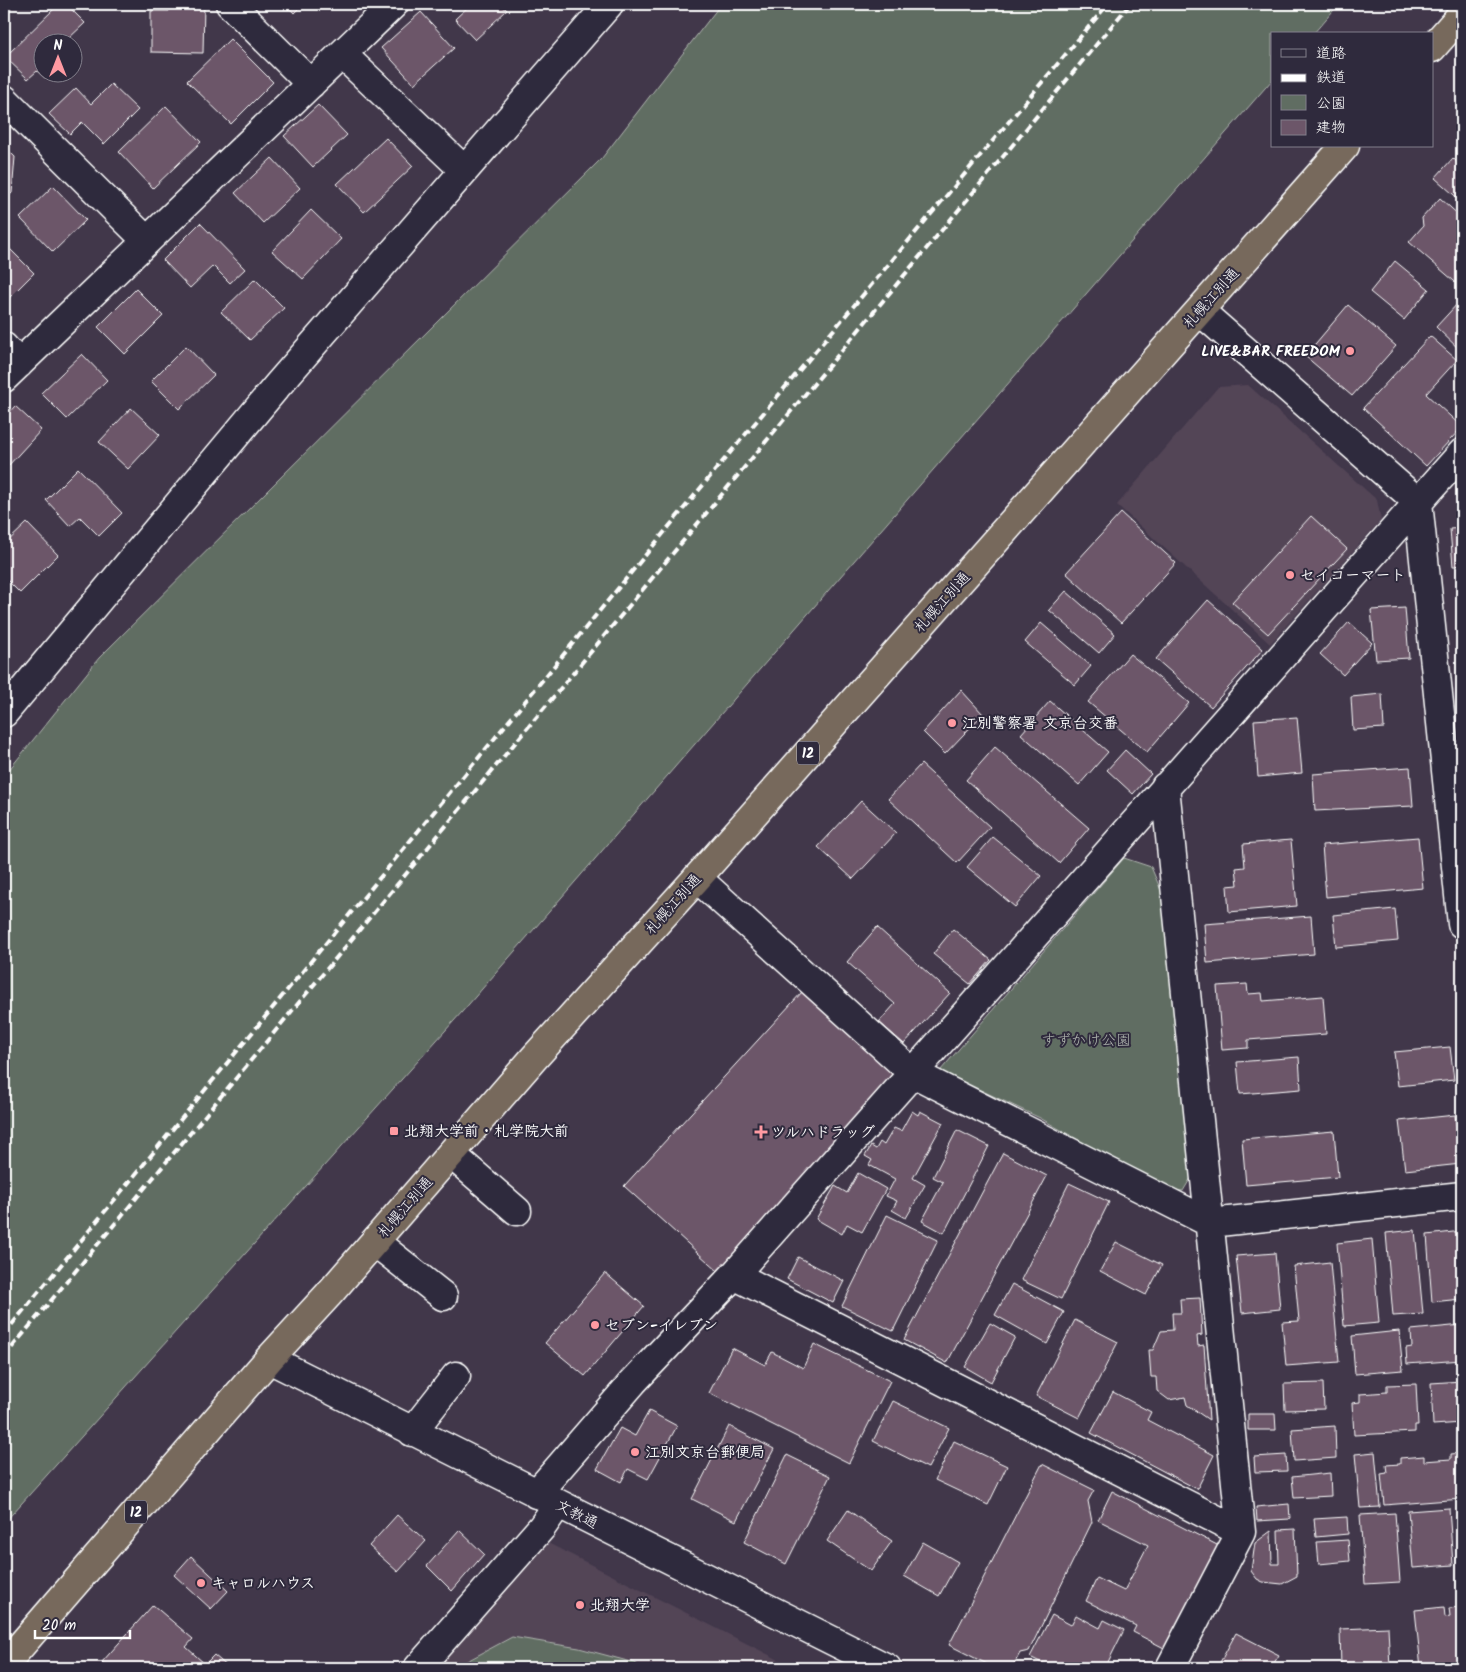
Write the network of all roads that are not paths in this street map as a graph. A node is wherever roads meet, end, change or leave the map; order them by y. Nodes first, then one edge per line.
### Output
1 (230, 4) edge
2 (394, 4) edge
3 (608, 4) edge
4 (1462, 14) edge
5 (1434, 46) edge
6 (342, 54) junction
7 (311, 84) junction
8 (4, 99) edge
9 (1343, 148) edge
10 (464, 170) junction
11 (147, 241) junction
12 (1200, 311) junction
13 (9, 363) edge
14 (1462, 453) edge
15 (1418, 502) junction
16 (4, 713) edge
17 (1452, 718) edge
18 (1165, 787) junction
19 (697, 878) junction
20 (1462, 924) edge
21 (913, 1073) junction
22 (451, 1154) junction
23 (1462, 1196) edge
24 (517, 1212) dead end
25 (1210, 1223) junction
26 (375, 1242) junction
27 (734, 1275) junction
28 (443, 1296) dead end
29 (268, 1359) junction
30 (456, 1376) dead end
31 (412, 1432) junction
32 (547, 1499) junction
33 (1242, 1532) junction
34 (4, 1665) edge
35 (418, 1668) edge
36 (887, 1668) edge
37 (1170, 1668) edge

1 - 7 street
2 - 6 street
3 - 10 street
4 - 5 highway
6 - 7 street
6 - 10 street
7 - 11 street
8 - 11 street
9 - 12 highway, 札幌江別通 / 12
10 - 16 street
11 - 13 street
12 - 15 street
12 - 19 highway, 札幌江別通 / 12
14 - 15 street
15 - 17 street
15 - 18 street
17 - 20 street
18 - 21 street
18 - 25 street
19 - 21 street
19 - 22 highway, 札幌江別通 / 12
21 - 25 street
21 - 27 street
22 - 24 street
22 - 26 highway, 札幌江別通 / 12
23 - 25 street
25 - 33 street
26 - 28 street
26 - 29 highway, 札幌江別通 / 12
27 - 32 street
27 - 33 street
29 - 31 street, 文教通
29 - 34 highway, 札幌江別通 / 12
30 - 31 street
31 - 32 street, 文教通
32 - 35 street
32 - 36 street, 文教通
33 - 37 street

